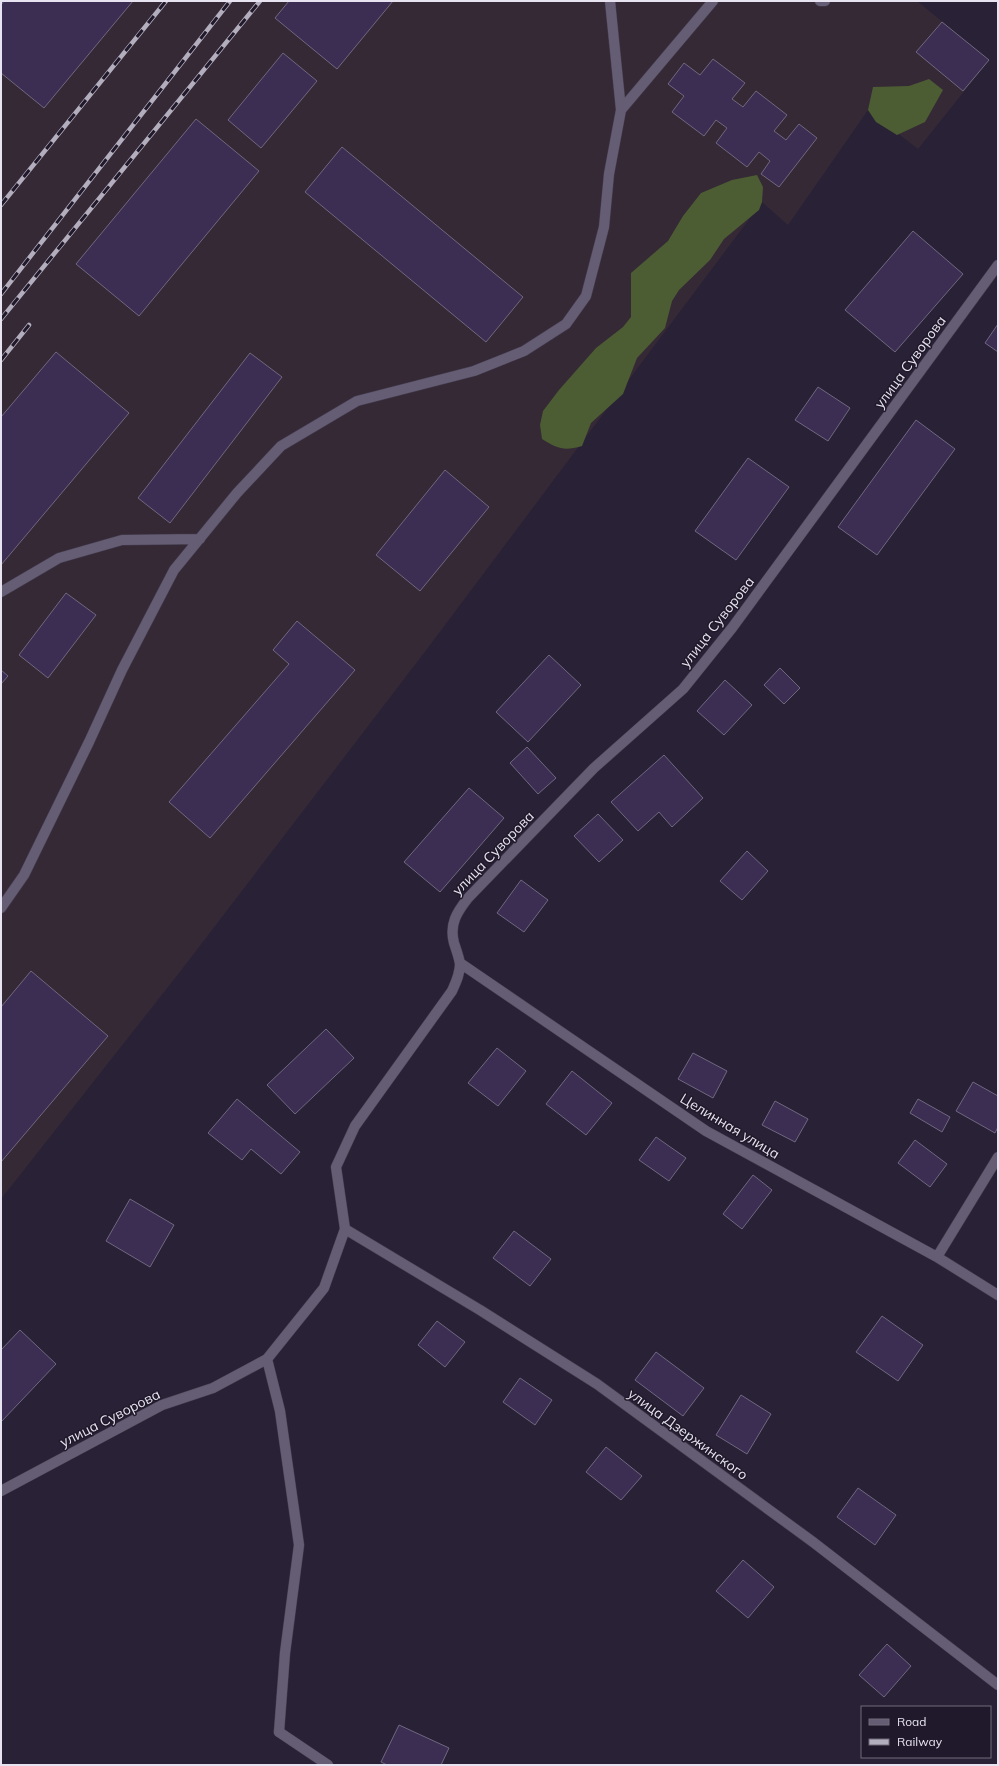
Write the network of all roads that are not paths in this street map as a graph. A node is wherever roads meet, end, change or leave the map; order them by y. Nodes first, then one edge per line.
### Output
1 (610, 1) edge
2 (713, 1) edge
3 (820, 1) edge
4 (825, 1) edge
5 (621, 110) junction
6 (998, 265) edge
7 (200, 539) junction
8 (1, 592) edge
9 (1, 908) edge
10 (460, 963) junction
11 (998, 1157) edge
12 (345, 1229) junction
13 (937, 1257) junction
14 (998, 1295) edge
15 (267, 1358) junction
16 (1, 1491) edge
17 (998, 1685) edge
18 (328, 1765) edge

1 - 5 street
2 - 5 street
3 - 4 street
5 - 7 street
6 - 10 street, улица Суворова
7 - 8 street
7 - 9 street
10 - 12 street, улица Суворова
10 - 13 street, Целинная улица
11 - 13 street
12 - 15 street, улица Суворова
12 - 17 street, улица Дзержинского
13 - 14 street, Целинная улица
15 - 16 street, улица Суворова
15 - 18 street

